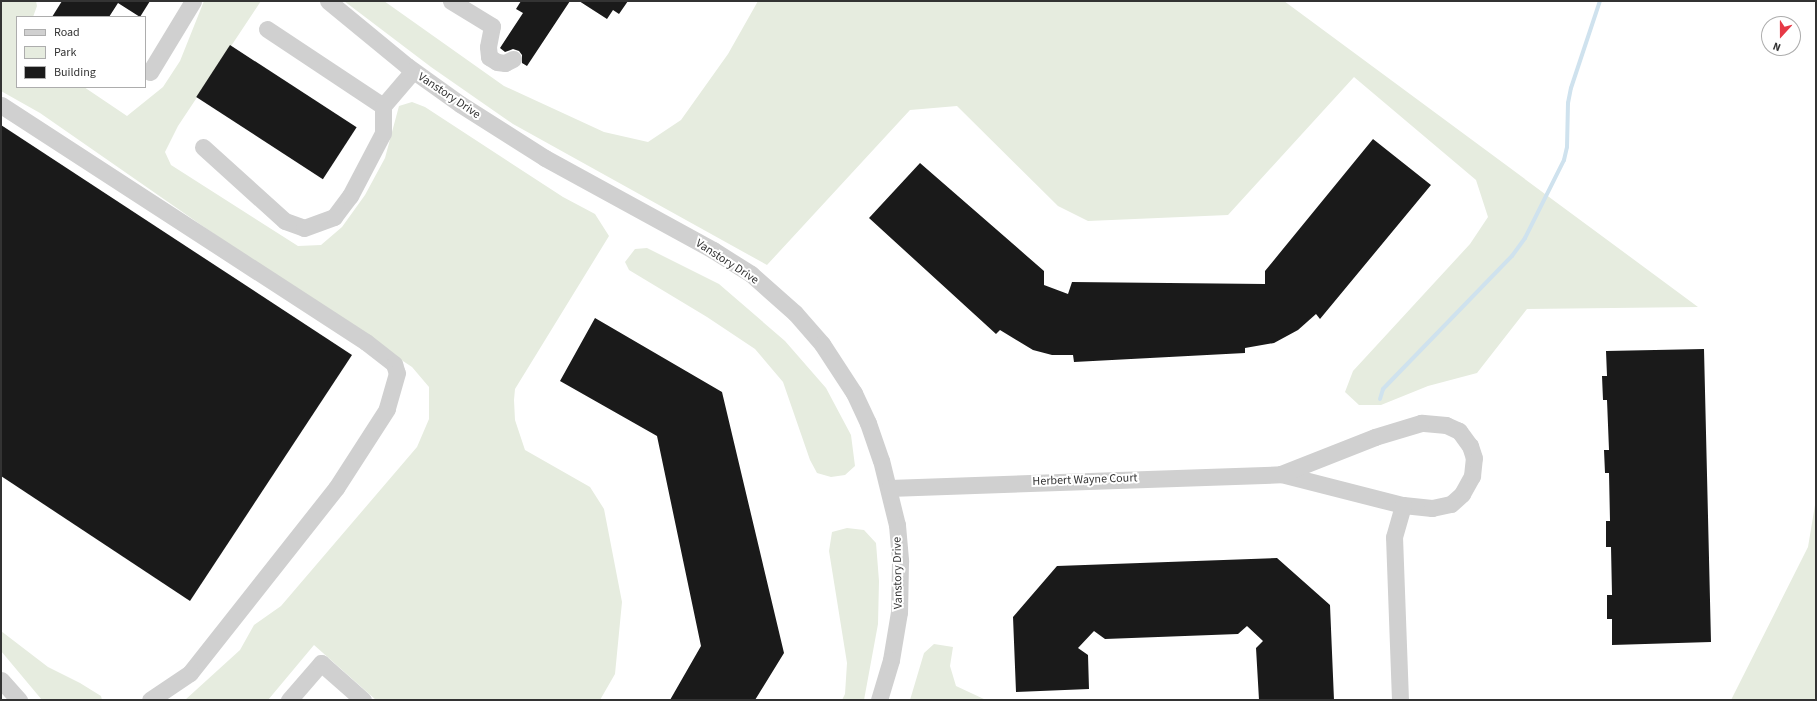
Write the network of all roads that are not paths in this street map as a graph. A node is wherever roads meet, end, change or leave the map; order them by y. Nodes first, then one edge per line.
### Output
1 (193, 1) edge
2 (328, 1) edge
3 (451, 1) edge
4 (267, 30) dead end
5 (512, 59) dead end
6 (413, 71) junction
7 (150, 72) dead end
8 (1, 105) edge
9 (383, 106) junction
10 (203, 147) dead end
11 (1281, 474) junction
12 (889, 488) junction
13 (1404, 505) junction
14 (1, 680) edge
15 (19, 700) edge
16 (150, 700) edge
17 (289, 700) edge
18 (363, 700) edge
19 (879, 700) edge
20 (1400, 700) edge

1 - 7 street
2 - 6 street, Vanstory Drive
3 - 5 street
4 - 9 street
6 - 9 street
6 - 12 street, Vanstory Drive
8 - 16 street
9 - 10 street
11 - 12 street, Herbert Wayne Court
11 - 13 street
11 - 13 street
12 - 19 street, Vanstory Drive
13 - 20 street
14 - 15 street
17 - 18 street

